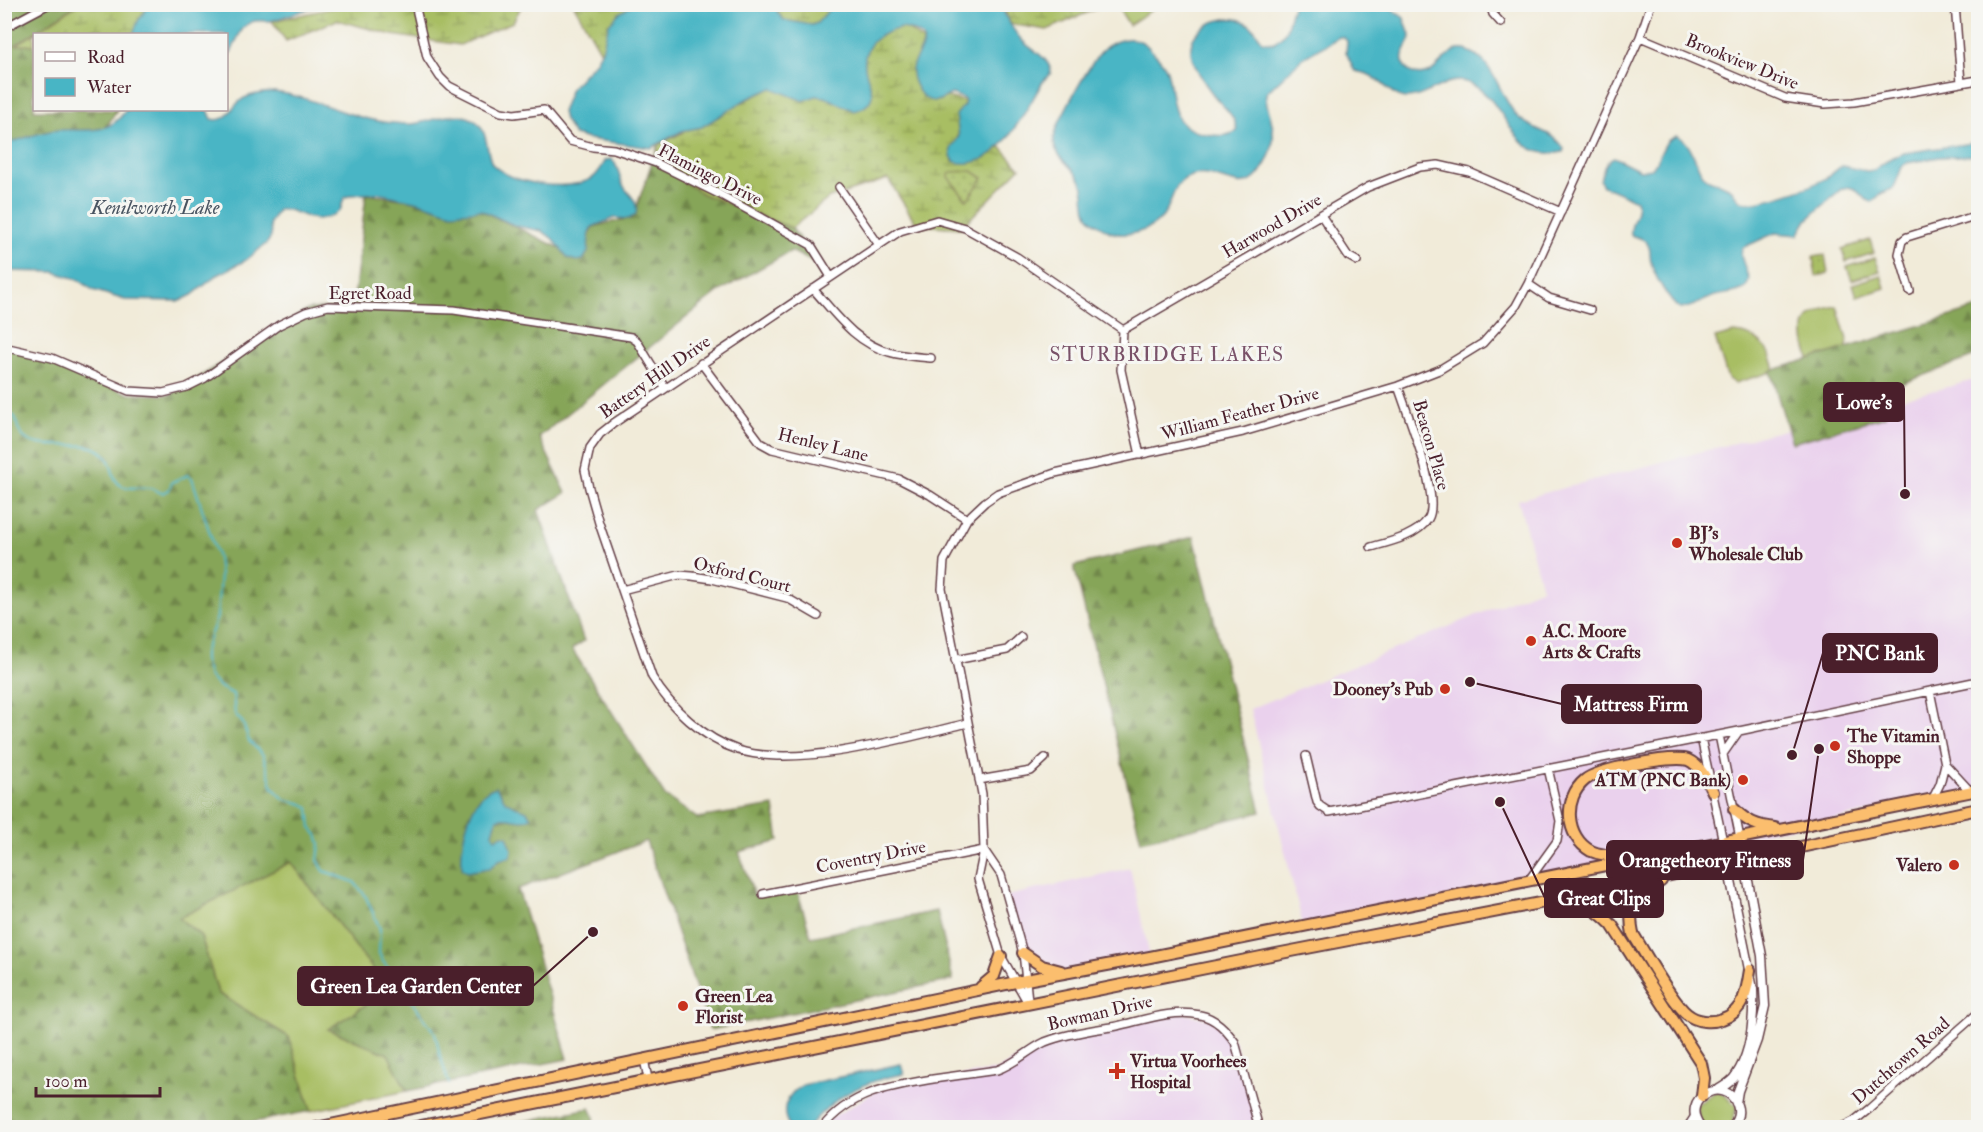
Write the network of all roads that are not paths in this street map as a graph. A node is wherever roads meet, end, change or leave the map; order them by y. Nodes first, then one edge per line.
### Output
1 (49, 4) edge
2 (415, 4) edge
3 (1490, 4) edge
4 (1651, 4) edge
5 (1955, 4) edge
6 (1501, 22) dead end
7 (4, 28) edge
8 (1640, 37) junction
9 (1978, 80) edge
10 (1961, 83) junction
11 (839, 188) dead end
12 (1561, 212) junction
13 (1321, 215) junction
14 (1978, 215) edge
15 (879, 245) junction
16 (1357, 261) dead end
17 (831, 277) junction
18 (1528, 284) junction
19 (813, 289) junction
20 (1910, 291) dead end
21 (1590, 310) dead end
22 (1123, 330) junction
23 (4, 347) edge
24 (931, 358) dead end
25 (701, 363) junction
26 (1398, 386) junction
27 (665, 387) junction
28 (1140, 455) junction
29 (967, 519) junction
30 (1371, 547) dead end
31 (622, 591) junction
32 (818, 616) dead end
33 (1021, 637) dead end
34 (955, 660) junction
35 (1978, 681) edge
36 (1930, 692) junction
37 (968, 723) junction
38 (1739, 731) junction
39 (1719, 735) junction
40 (1701, 738) junction
41 (1723, 754) junction
42 (1306, 756) dead end
43 (1045, 759) dead end
44 (1945, 764) junction
45 (1548, 768) junction
46 (980, 780) junction
47 (1975, 791) edge
48 (1713, 792) junction
49 (1932, 800) junction
50 (1734, 808) junction
51 (1978, 809) edge
52 (1784, 829) junction
53 (1740, 838) junction
54 (1723, 842) junction
55 (984, 849) junction
56 (1649, 857) junction
57 (1745, 860) junction
58 (1727, 863) junction
59 (1693, 871) junction
60 (1529, 880) junction
61 (763, 894) dead end
62 (1540, 903) junction
63 (1023, 953) junction
64 (1001, 956) junction
65 (1750, 970) junction
66 (1064, 972) junction
67 (1021, 981) junction
68 (978, 990) junction
69 (1028, 1003) junction
70 (1978, 1013) edge
71 (644, 1059) junction
72 (648, 1079) junction
73 (1718, 1090) junction
74 (1702, 1096) junction
75 (1736, 1103) junction
76 (1695, 1116) junction
77 (1856, 1124) edge
78 (423, 1126) edge
79 (316, 1128) edge
80 (411, 1128) edge
81 (822, 1128) edge
82 (1259, 1128) edge
83 (1688, 1128) edge
84 (1701, 1128) edge
85 (1731, 1128) edge
86 (1840, 1128) edge

1 - 7 street
2 - 17 street, Flamingo Drive
3 - 6 street
4 - 8 street, William Feather Drive
5 - 10 street
8 - 10 street, Brookview Drive
8 - 12 street, William Feather Drive
9 - 10 street, Brookview Drive
11 - 15 street
12 - 13 street, Harwood Drive
12 - 18 street, William Feather Drive
13 - 16 street
13 - 22 street, Harwood Drive
14 - 20 street
15 - 17 street, Battery Hill Drive
15 - 22 street, Battery Hill Drive
17 - 19 street, Battery Hill Drive
18 - 21 street
18 - 26 street, William Feather Drive
19 - 24 street
19 - 25 street, Battery Hill Drive
22 - 28 street
23 - 27 street, Egret Road
25 - 27 street, Battery Hill Drive
25 - 29 street, Henley Lane
26 - 28 street, William Feather Drive
26 - 30 street, Beacon Place
27 - 31 street, Battery Hill Drive
28 - 29 street, William Feather Drive
29 - 34 street, William Feather Drive
31 - 32 street, Oxford Court
31 - 37 street, Battery Hill Drive
33 - 34 street
34 - 37 street, William Feather Drive
35 - 36 street
36 - 38 street
36 - 44 street
37 - 46 street, William Feather Drive
38 - 39 street
38 - 41 street
39 - 40 street
39 - 41 street
40 - 45 street
40 - 48 street
41 - 50 street
42 - 45 street
43 - 46 street
44 - 47 street
44 - 49 street
45 - 60 street
46 - 55 street, William Feather Drive
47 - 49 highway
48 - 54 street
48 - 56 highway
49 - 52 highway
50 - 52 highway
50 - 53 street
51 - 57 highway
52 - 53 highway
53 - 54 highway
53 - 57 street
54 - 56 highway
54 - 58 street
55 - 61 street, Coventry Drive
55 - 63 street, William Feather Drive
55 - 64 street, William Feather Drive
56 - 60 highway
57 - 58 highway
57 - 75 street
58 - 59 highway
58 - 65 street
59 - 62 highway
59 - 65 highway
60 - 66 highway
62 - 69 highway
62 - 74 highway
63 - 66 highway
63 - 67 street, William Feather Drive
64 - 67 street, William Feather Drive
64 - 68 highway
65 - 73 street
66 - 67 highway
67 - 68 highway
67 - 69 street, William Feather Drive
68 - 71 highway
69 - 72 highway
70 - 77 street, Dutchtown Road
71 - 72 street
71 - 79 highway
72 - 78 highway
73 - 74 street
73 - 75 street
74 - 76 street
75 - 85 street
76 - 83 street
76 - 84 street
77 - 86 street, Dutchtown Road
78 - 80 highway
81 - 82 street, Bowman Drive

